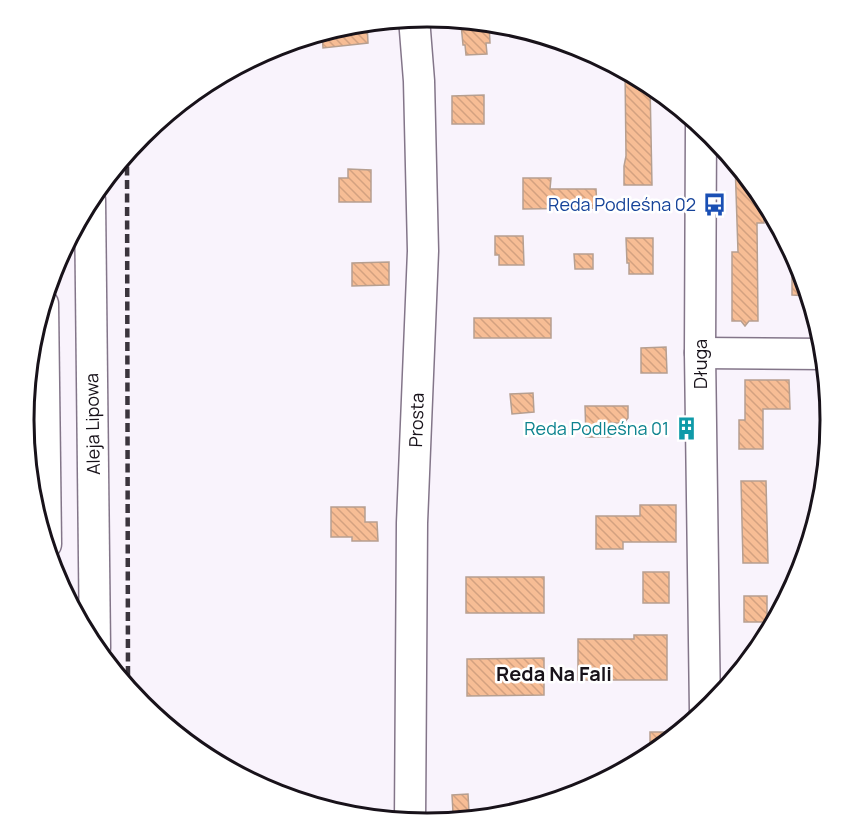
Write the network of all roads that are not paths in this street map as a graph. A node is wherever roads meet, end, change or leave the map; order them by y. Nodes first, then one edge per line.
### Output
1 (415, 28) edge
2 (701, 138) edge
3 (90, 218) edge
4 (90, 329) junction
5 (42, 343) edge
6 (700, 353) junction
7 (815, 354) edge
8 (38, 369) edge
9 (44, 507) edge
10 (95, 628) edge
11 (705, 698) edge
12 (410, 812) edge

1 - 12 street, Prosta
2 - 6 street, Długa
3 - 4 street, Aleja Lipowa
4 - 5 street
4 - 10 street, Aleja Lipowa
6 - 7 street
6 - 11 street, Długa
8 - 9 street

